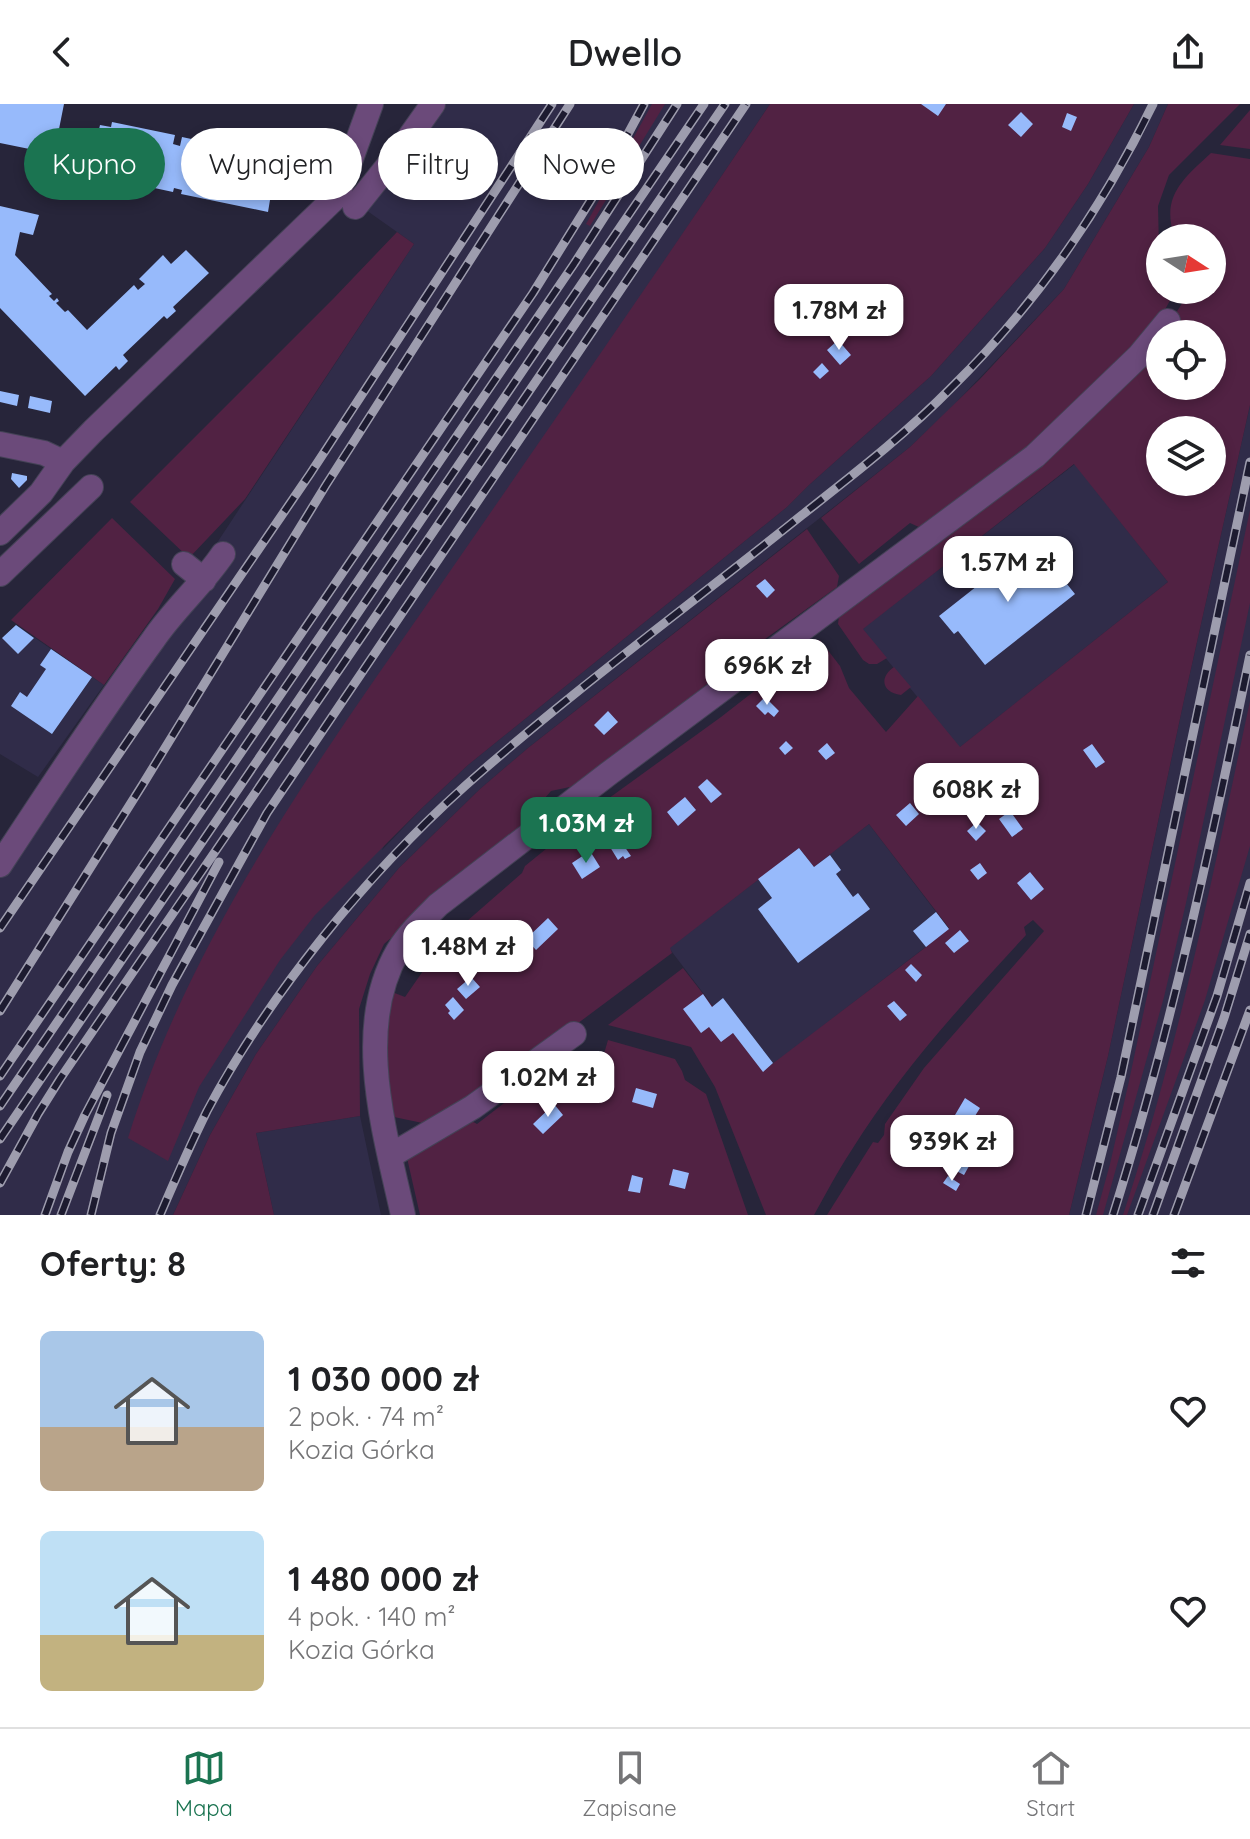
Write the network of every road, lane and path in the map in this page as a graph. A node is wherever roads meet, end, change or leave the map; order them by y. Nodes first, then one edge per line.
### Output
1 (371, 104) edge
2 (433, 104) edge
3 (355, 207) dead end
4 (1146, 348) edge
5 (0, 444) edge
6 (63, 462) junction
7 (91, 487) dead end
8 (0, 533) edge
9 (223, 554) dead end
10 (184, 564) dead end
11 (0, 574) edge
12 (204, 580) junction
13 (0, 865) edge
14 (574, 1034) dead end
15 (390, 1156) junction
16 (403, 1215) edge

1 - 6 street
2 - 3 street
4 - 15 street
5 - 6 street
6 - 8 street
7 - 11 street
9 - 12 street
10 - 12 street
12 - 13 street
14 - 15 street
15 - 16 street

